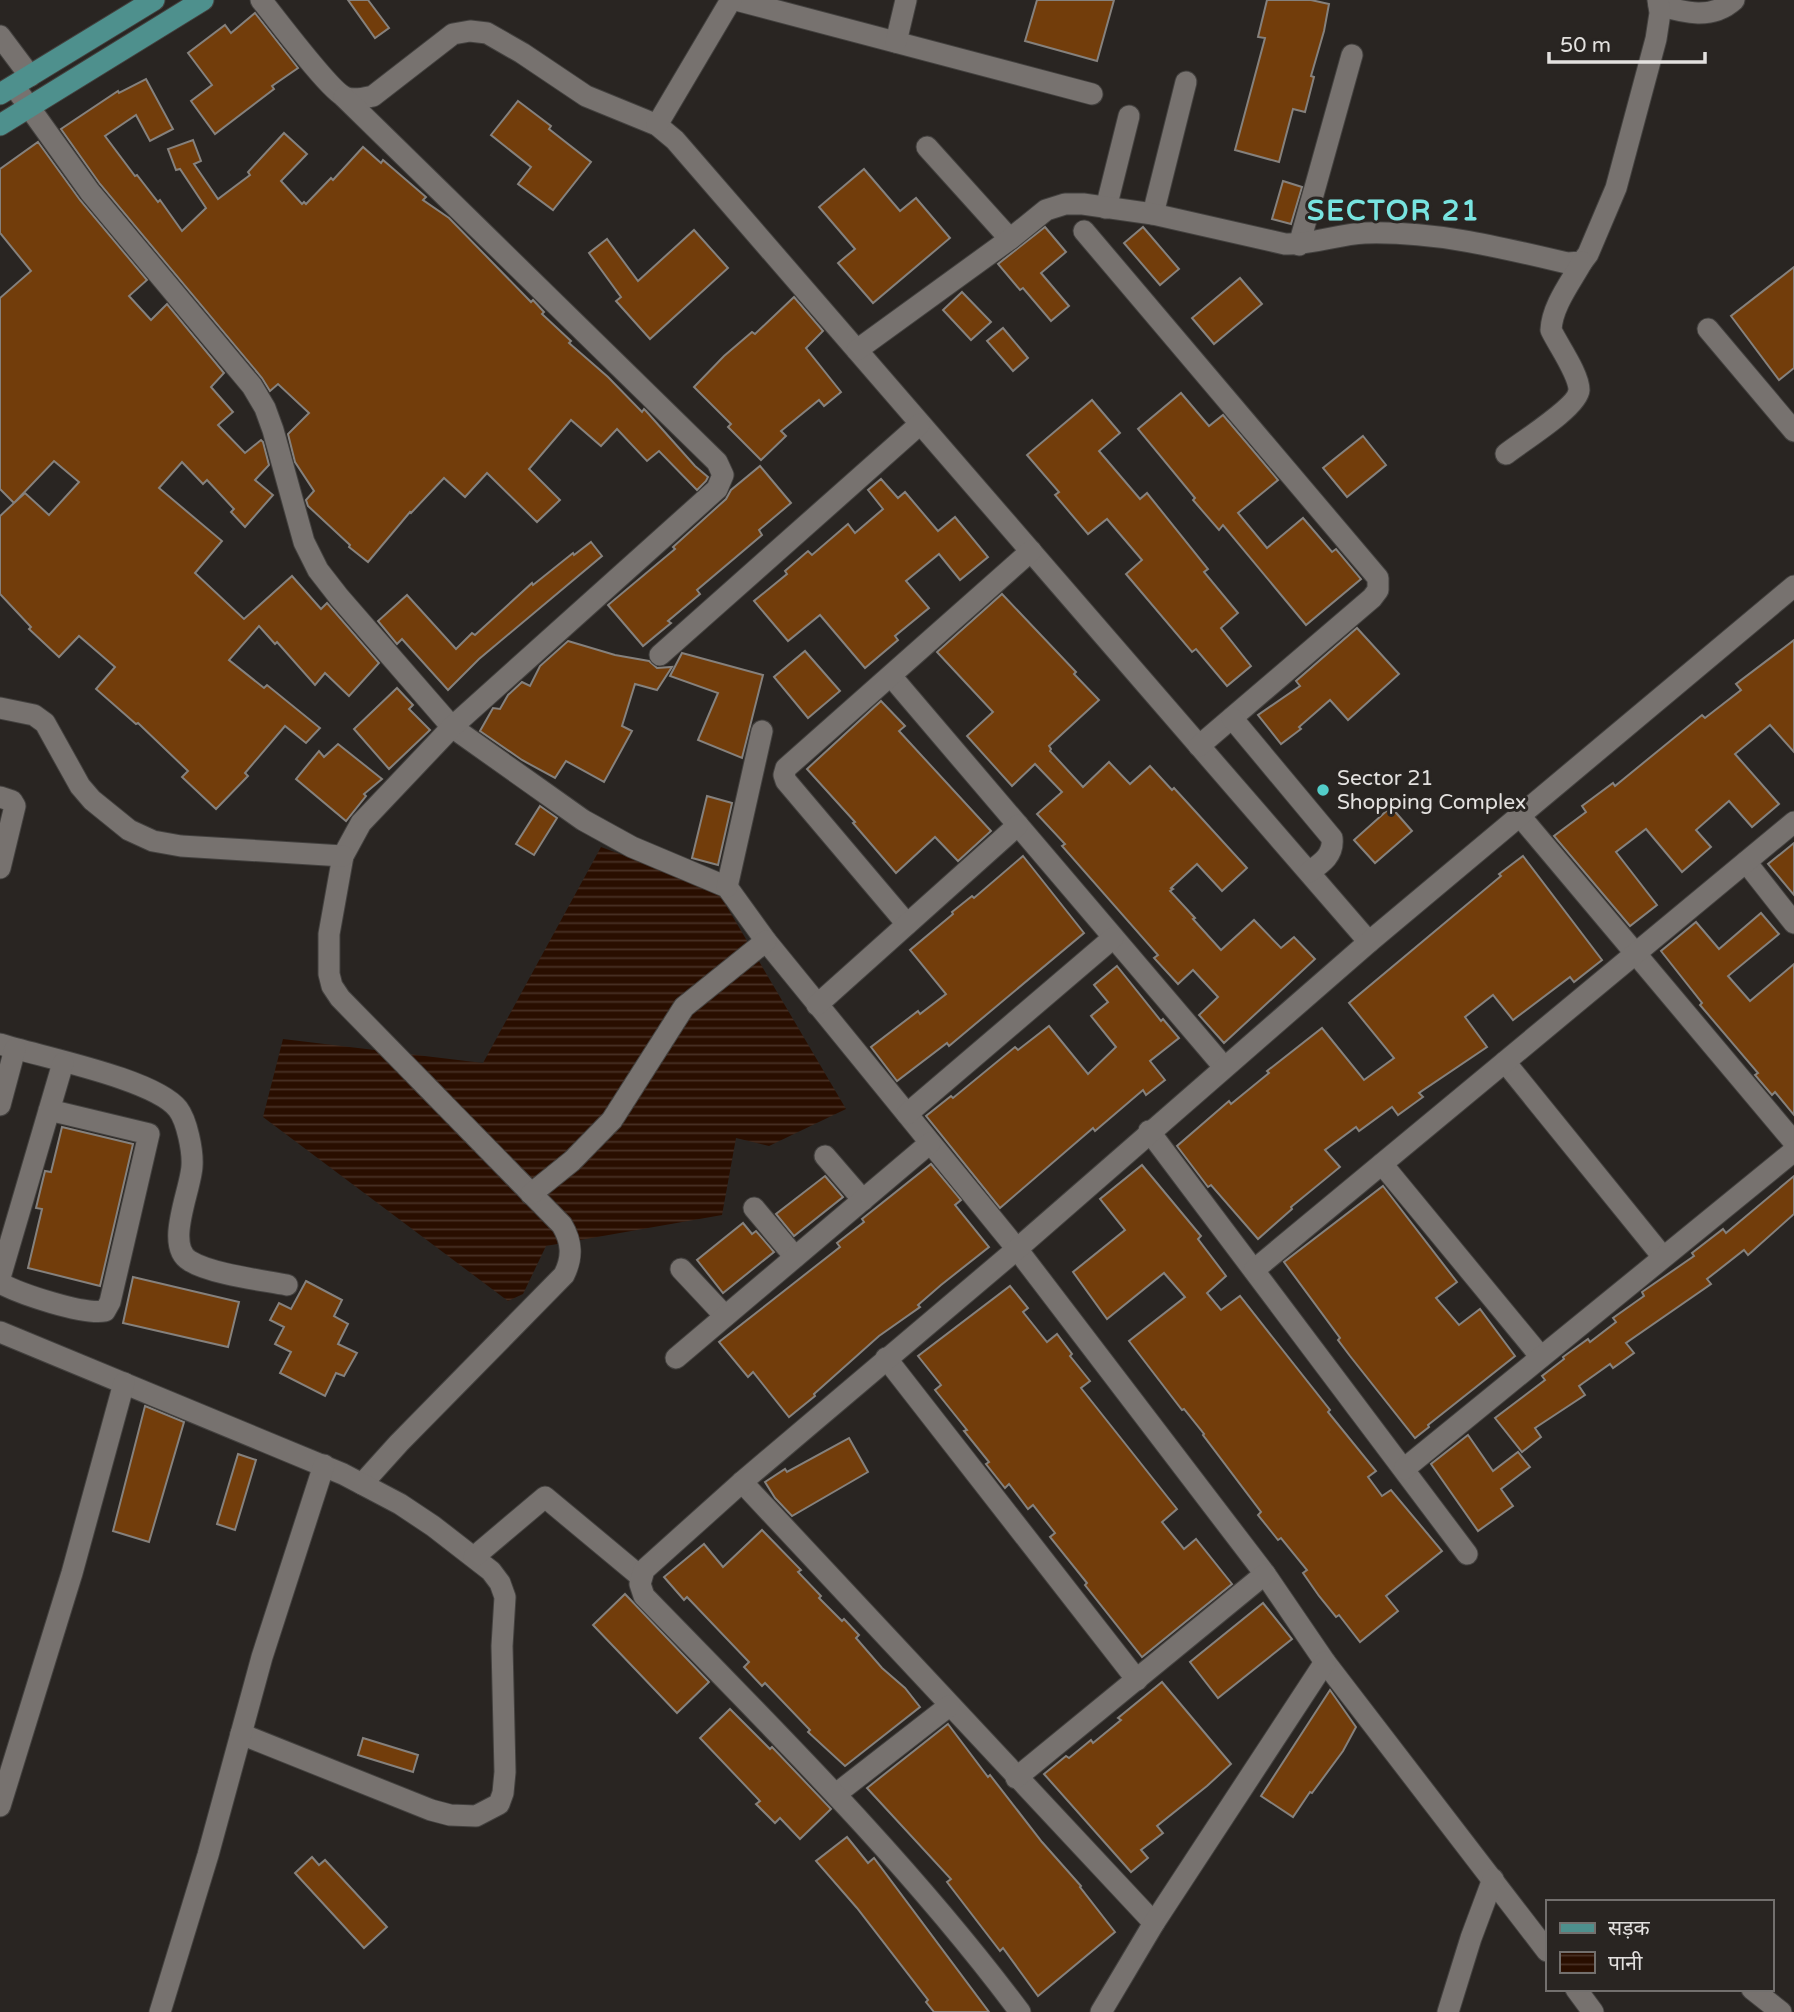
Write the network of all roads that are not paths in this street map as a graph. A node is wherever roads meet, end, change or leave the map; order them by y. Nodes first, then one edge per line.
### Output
1 (154, 0) edge
2 (203, 0) edge
3 (261, 0) edge
4 (731, 0) edge
5 (736, 0) edge
6 (906, 0) edge
7 (1734, 0) edge
8 (1658, 3) edge
9 (0, 36) edge
10 (896, 42) junction
11 (1352, 55) dead end
12 (1186, 82) dead end
13 (15, 86) edge
14 (1091, 94) dead end
15 (344, 97) junction
16 (30, 109) junction
17 (1129, 116) dead end
18 (0, 125) edge
19 (657, 125) junction
20 (927, 147) dead end
21 (1106, 208) junction
22 (1153, 214) junction
23 (1084, 231) dead end
24 (1010, 239) junction
25 (1299, 245) junction
26 (1582, 262) junction
27 (1708, 329) dead end
28 (856, 350) junction
29 (920, 424) junction
30 (1794, 431) edge
31 (1506, 454) dead end
32 (1031, 551) junction
33 (1794, 586) edge
34 (660, 655) dead end
35 (891, 676) junction
36 (0, 708) edge
37 (1232, 718) junction
38 (452, 726) junction
39 (762, 731) dead end
40 (1199, 746) junction
41 (784, 775) junction
42 (752, 776) junction
43 (0, 797) edge
44 (1520, 816) junction
45 (1794, 822) edge
46 (1018, 825) junction
47 (343, 856) junction
48 (1746, 862) junction
49 (0, 868) edge
50 (1309, 872) junction
51 (727, 887) junction
52 (1794, 923) edge
53 (907, 924) junction
54 (1113, 937) junction
55 (766, 942) junction
56 (1369, 942) junction
57 (1636, 954) junction
58 (817, 1005) junction
59 (7, 1047) edge
60 (1505, 1062) junction
61 (63, 1063) junction
62 (1224, 1067) junction
63 (0, 1105) edge
64 (49, 1110) junction
65 (907, 1114) junction
66 (1149, 1131) junction
67 (1794, 1142) edge
68 (930, 1143) junction
69 (1794, 1150) edge
70 (825, 1157) dead end
71 (1382, 1164) junction
72 (531, 1194) junction
73 (863, 1200) junction
74 (754, 1208) dead end
75 (1017, 1249) junction
76 (795, 1257) junction
77 (1663, 1257) junction
78 (681, 1269) dead end
79 (1254, 1270) junction
80 (288, 1286) dead end
81 (725, 1316) junction
82 (0, 1332) edge
83 (1541, 1357) junction
84 (676, 1358) dead end
85 (886, 1358) junction
86 (124, 1383) junction
87 (324, 1465) junction
88 (1404, 1469) junction
89 (742, 1482) junction
90 (362, 1484) junction
91 (1467, 1554) dead end
92 (474, 1557) junction
93 (1265, 1574) junction
94 (641, 1577) junction
95 (1325, 1662) junction
96 (1137, 1681) junction
97 (949, 1706) junction
98 (241, 1734) junction
99 (1016, 1778) junction
100 (836, 1794) junction
101 (0, 1806) edge
102 (1493, 1879) junction
103 (1154, 1923) junction
104 (1546, 1950) edge
105 (1577, 1991) edge
106 (1755, 1991) edge
107 (160, 2012) edge
108 (1020, 2012) edge
109 (1101, 2012) edge
110 (1448, 2012) edge
111 (1593, 2012) edge
112 (1782, 2012) edge

1 - 13 main road
2 - 16 main road
3 - 15 street
4 - 19 street
5 - 10 street
6 - 10 street
7 - 8 street
8 - 26 street
9 - 13 street
10 - 14 street
11 - 25 street
12 - 22 street
13 - 16 street
15 - 19 street
15 - 38 street
16 - 18 main road
16 - 38 street
17 - 21 street
19 - 28 street
20 - 24 street
21 - 22 street
21 - 24 street
22 - 25 street
23 - 37 street
24 - 28 street
25 - 26 street
26 - 31 street
27 - 30 street
28 - 29 street
29 - 32 street
29 - 34 street
32 - 35 street
32 - 40 street
33 - 44 street
35 - 41 street
35 - 46 street
36 - 47 street
37 - 40 street
37 - 50 street
38 - 47 street
38 - 51 street
39 - 42 street
40 - 50 street
41 - 42 street
41 - 53 street
42 - 51 street
43 - 49 street
44 - 56 street
44 - 57 street
45 - 48 street
46 - 53 street
46 - 54 street
47 - 72 street
48 - 52 street
48 - 57 street
50 - 56 street
51 - 55 street
53 - 58 street
54 - 62 street
54 - 65 street
55 - 58 street
55 - 72 street
56 - 62 street
57 - 60 street
57 - 67 street
58 - 65 street
59 - 61 street
59 - 63 street
60 - 71 street
60 - 77 street
61 - 64 street
61 - 80 street
62 - 66 street
64 - 64 street
65 - 68 street
66 - 75 street
66 - 79 street
68 - 73 street
68 - 75 street
69 - 77 street
70 - 73 street
71 - 79 street
71 - 83 street
72 - 90 street
73 - 76 street
74 - 76 street
75 - 85 street
75 - 93 street
76 - 81 street
77 - 83 street
78 - 81 street
79 - 88 street
81 - 84 street
82 - 86 street
83 - 88 street
85 - 89 street
85 - 96 street
86 - 87 street
86 - 101 street
87 - 90 street
87 - 98 street
88 - 91 street
89 - 94 street
89 - 97 street
90 - 92 street
92 - 94 street
92 - 98 street
93 - 95 street
93 - 96 street
94 - 100 street
95 - 102 street
95 - 103 street
96 - 99 street
97 - 99 street
97 - 100 street
98 - 107 street
99 - 103 street
100 - 108 street
102 - 104 street
102 - 110 street
103 - 109 street
105 - 111 street
106 - 112 street

